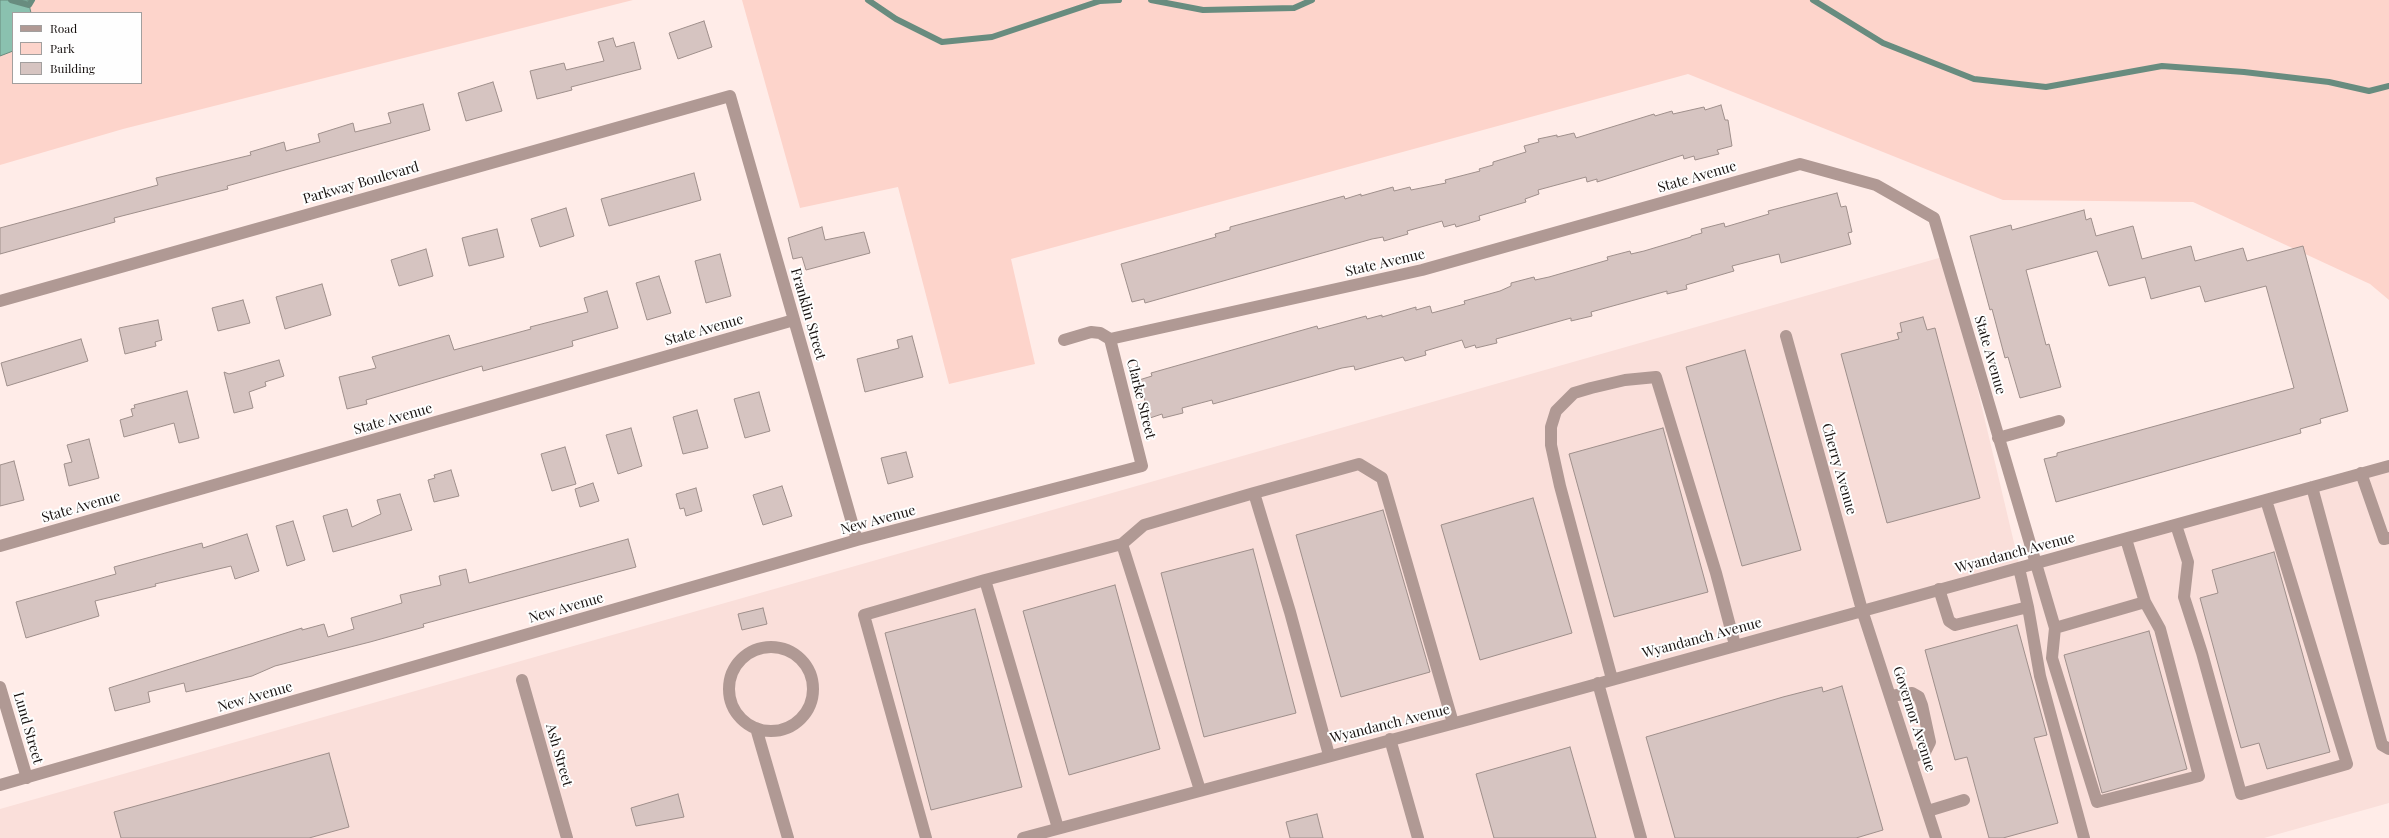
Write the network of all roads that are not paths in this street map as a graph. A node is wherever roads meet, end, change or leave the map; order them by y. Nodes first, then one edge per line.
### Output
1 (730, 96) joint
2 (0, 301) edge
3 (794, 320) junction
4 (1786, 336) dead end
5 (1110, 339) junction
6 (1064, 340) dead end
7 (2059, 421) dead end
8 (1998, 438) junction
9 (1142, 466) joint
10 (2389, 466) edge
11 (2362, 473) junction
12 (2312, 487) junction
13 (1254, 493) junction
14 (2266, 500) junction
15 (2176, 525) junction
16 (2389, 538) edge
17 (2126, 539) junction
18 (857, 540) junction
19 (1122, 544) junction
20 (0, 546) edge
21 (2035, 564) junction
22 (2020, 568) junction
23 (985, 580) junction
24 (1939, 589) junction
25 (2145, 602) junction
26 (2028, 607) junction
27 (1862, 610) junction
28 (2056, 628) junction
29 (1735, 645) junction
30 (1612, 679) junction
31 (522, 680) dead end
32 (1598, 682) junction
33 (0, 687) edge
34 (1890, 696) junction
35 (1453, 723) junction
36 (756, 728) junction
37 (1390, 739) junction
38 (2389, 749) edge
39 (1329, 755) junction
40 (1911, 758) junction
41 (27, 778) junction
42 (0, 785) edge
43 (1200, 790) junction
44 (1964, 800) dead end
45 (1928, 811) junction
46 (1058, 828) junction
47 (567, 838) edge
48 (788, 838) edge
49 (926, 838) edge
50 (1023, 838) edge
51 (1418, 838) edge
52 (1642, 838) edge
53 (1936, 838) edge
54 (2084, 838) edge

1 - 2 street, Parkway Boulevard
1 - 3 street, Franklin Street
3 - 18 street, Franklin Street
3 - 20 street, State Avenue
4 - 27 street, Cherry Avenue
5 - 6 street
5 - 8 street, State Avenue
5 - 9 street, Clarke Street
7 - 8 street
8 - 21 street, State Avenue
9 - 18 street, New Avenue
10 - 11 street, Wyandanch Avenue
11 - 12 street, Wyandanch Avenue
11 - 16 street
12 - 14 street, Wyandanch Avenue
12 - 38 street
13 - 19 street
13 - 35 street
13 - 39 street
14 - 15 street, Wyandanch Avenue
14 - 15 street
15 - 17 street, Wyandanch Avenue
17 - 21 street, Wyandanch Avenue
17 - 25 street
18 - 41 street, New Avenue
19 - 23 street
19 - 43 street
21 - 22 street, Wyandanch Avenue
21 - 28 street, State Avenue
22 - 24 street, Wyandanch Avenue
22 - 26 street
23 - 46 street
23 - 49 street
24 - 26 street
24 - 27 street, Wyandanch Avenue
25 - 28 street
25 - 28 street
26 - 54 street
27 - 29 street, Wyandanch Avenue
27 - 34 street, Governor Avenue
29 - 30 street, Wyandanch Avenue
29 - 30 street
30 - 32 street, Wyandanch Avenue
31 - 47 street, Ash Street
32 - 35 street, Wyandanch Avenue
32 - 52 street
33 - 41 street, Lund Street
34 - 40 street, Governor Avenue
34 - 40 street
35 - 37 street, Wyandanch Avenue
36 - 36 street
36 - 48 street
37 - 39 street, Wyandanch Avenue
37 - 51 street
39 - 43 street, Wyandanch Avenue
40 - 45 street, Governor Avenue
41 - 42 street, New Avenue
43 - 46 street, Wyandanch Avenue
44 - 45 street
45 - 53 street, Governor Avenue
46 - 50 street, Wyandanch Avenue

